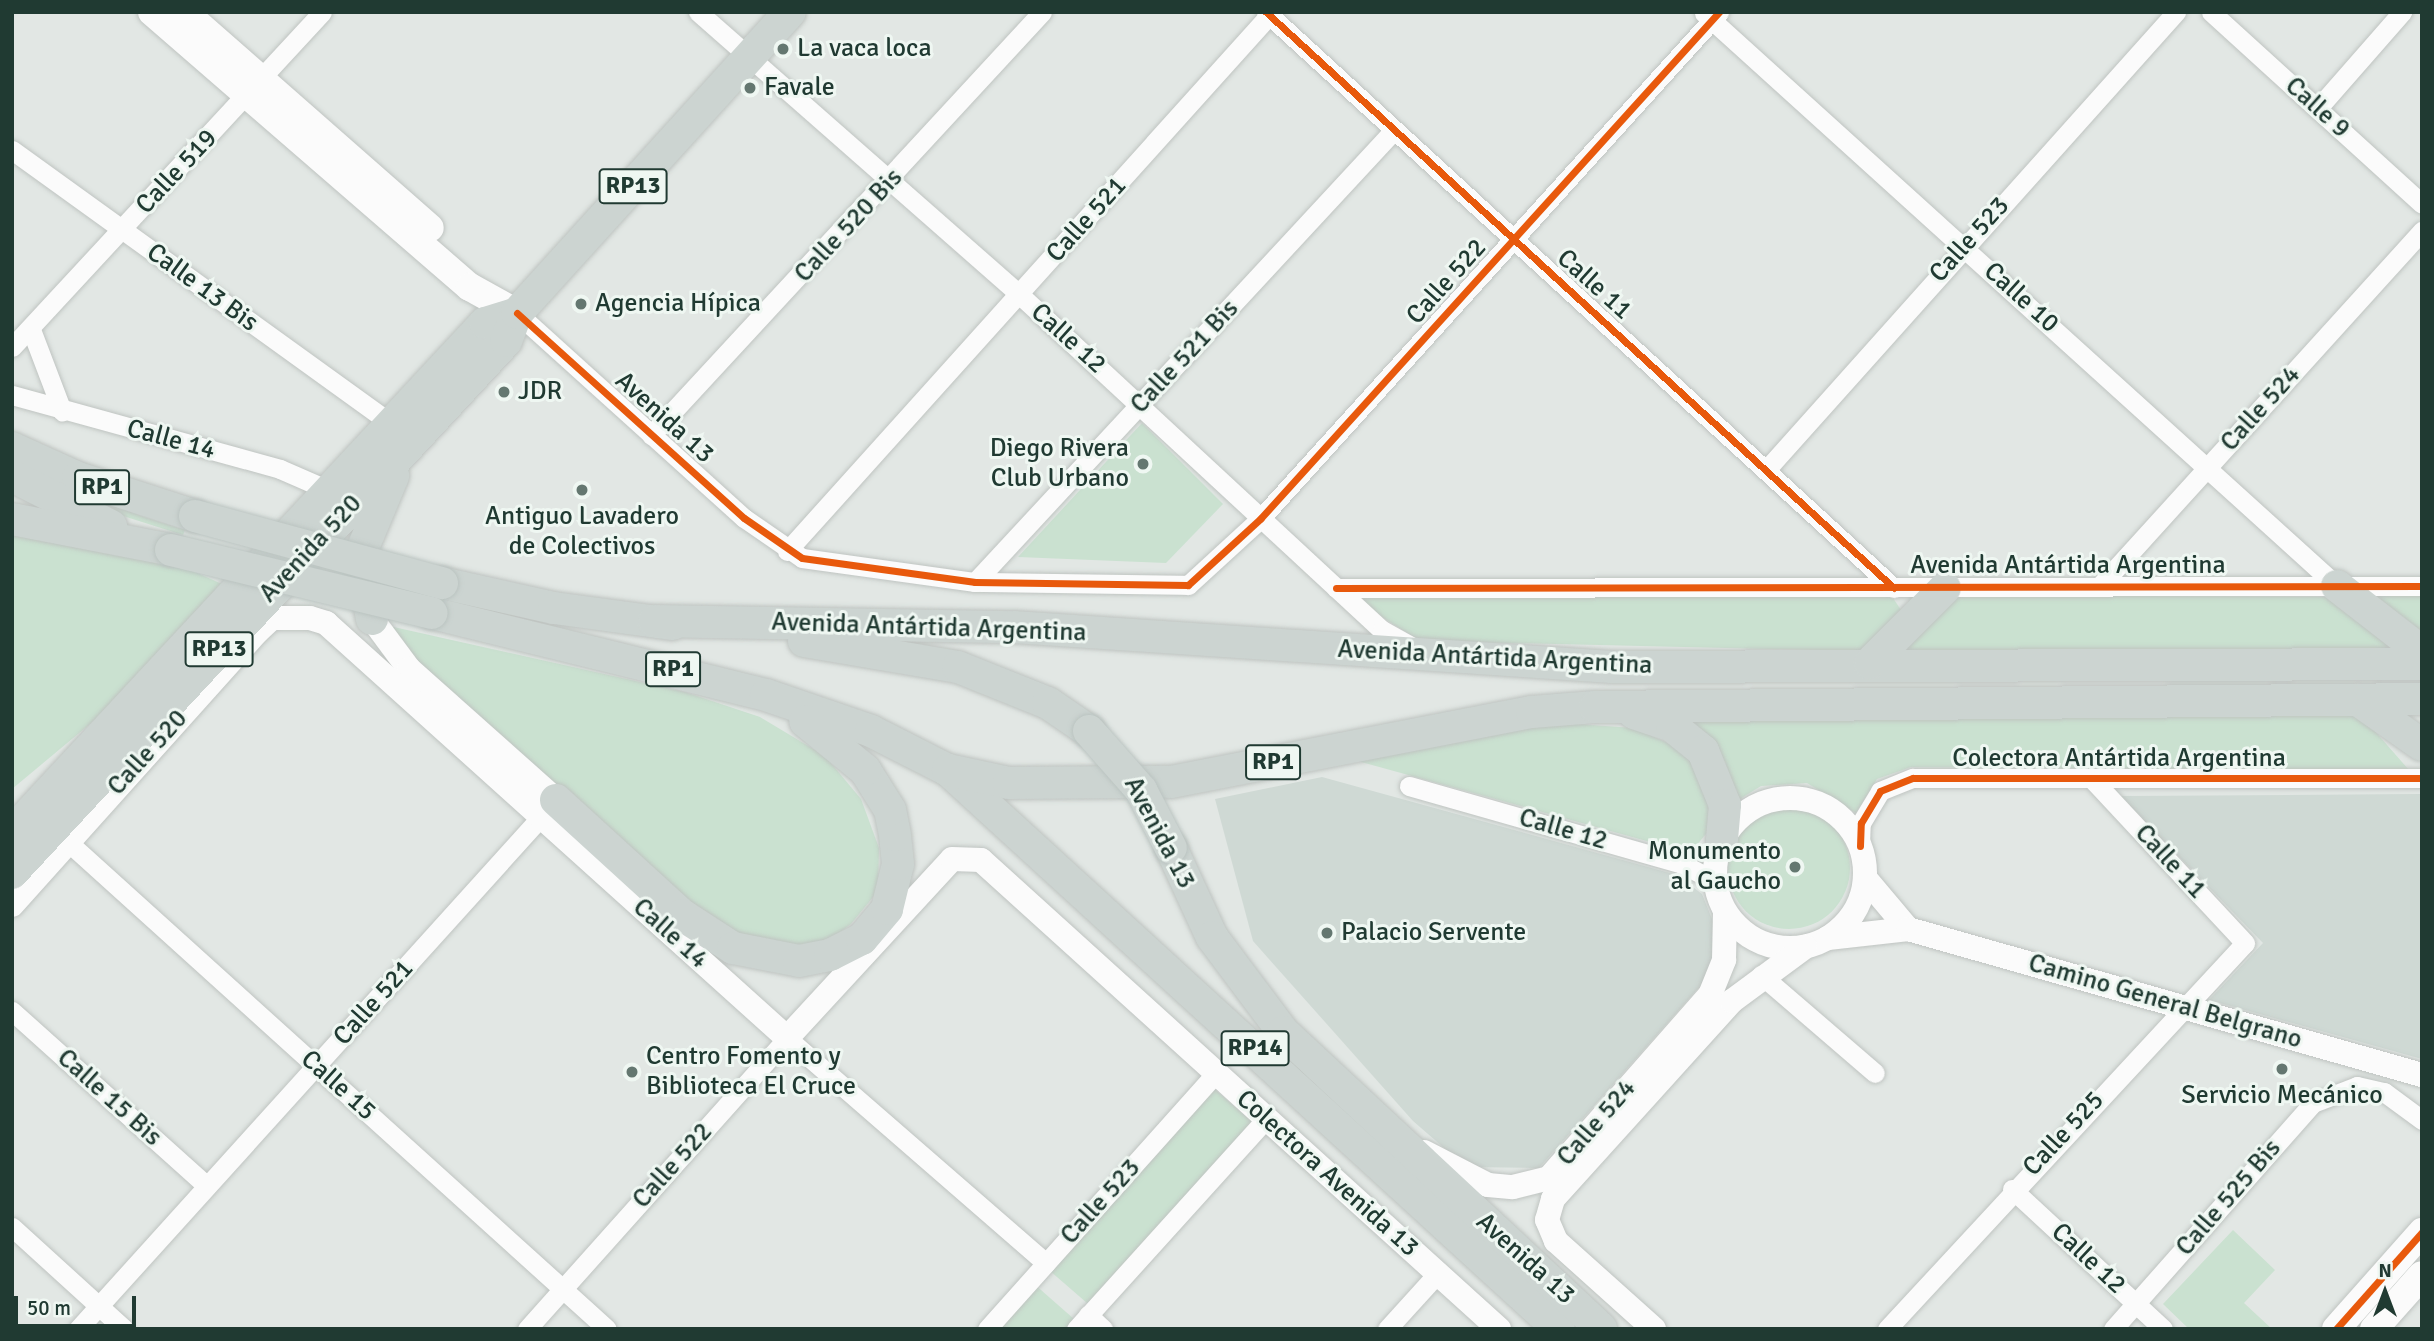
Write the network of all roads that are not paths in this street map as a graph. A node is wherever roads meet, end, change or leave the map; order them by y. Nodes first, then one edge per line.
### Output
1 (152, 12) edge
2 (184, 12) edge
3 (322, 12) edge
4 (698, 12) edge
5 (790, 12) edge
6 (1042, 12) edge
7 (2176, 12) edge
8 (2211, 12) edge
9 (2402, 12) edge
10 (1270, 13) edge
11 (1712, 15) edge
12 (749, 59) junction
13 (255, 88) junction
14 (2318, 108) junction
15 (1393, 131) junction
16 (12, 149) edge
17 (892, 181) junction
18 (2422, 205) edge
19 (121, 230) junction
20 (2422, 231) edge
21 (1514, 239) junction
22 (1964, 246) junction
23 (1020, 295) junction
24 (517, 313) junction
25 (32, 332) junction
26 (12, 347) edge
27 (12, 395) edge
28 (1141, 406) junction
29 (61, 411) junction
30 (393, 425) junction
31 (425, 425) junction
32 (651, 436) junction
33 (12, 448) edge
34 (2207, 468) junction
35 (1766, 470) junction
36 (12, 476) edge
37 (328, 490) junction
38 (1260, 519) junction
39 (13, 520) edge
40 (163, 549) junction
41 (787, 551) junction
42 (1204, 578) joint
43 (975, 582) junction
44 (2337, 586) junction
45 (2422, 586) edge
46 (1336, 587) junction
47 (2099, 587) junction
48 (1894, 588) junction
49 (1945, 588) junction
50 (291, 614) joint
51 (372, 619) joint
52 (654, 621) junction
53 (2422, 652) edge
54 (1440, 659) junction
55 (1870, 663) junction
56 (2422, 664) edge
57 (766, 695) junction
58 (2357, 699) junction
59 (2422, 699) edge
60 (1595, 707) junction
61 (93, 743) junction
62 (2422, 745) edge
63 (948, 770) junction
64 (2422, 778) edge
65 (2094, 781) junction
66 (1409, 786) dead end
67 (12, 798) edge
68 (548, 809) junction
69 (12, 832) edge
70 (1722, 840) junction
71 (68, 842) junction
72 (1860, 846) junction
73 (965, 856) joint
74 (12, 873) edge
75 (1865, 878) junction
76 (1715, 881) junction
77 (12, 905) edge
78 (1725, 912) junction
79 (1908, 929) junction
80 (1828, 938) junction
81 (2245, 943) joint
82 (1805, 947) junction
83 (1761, 975) junction
84 (2182, 1007) junction
85 (12, 1011) edge
86 (787, 1038) junction
87 (317, 1067) junction
88 (1875, 1073) dead end
89 (1216, 1074) junction
90 (2422, 1075) edge
91 (1265, 1120) junction
92 (2422, 1120) edge
93 (1381, 1127) junction
94 (206, 1185) junction
95 (2012, 1189) junction
96 (12, 1227) edge
97 (2422, 1232) edge
98 (1046, 1263) junction
99 (1438, 1273) junction
100 (2422, 1275) edge
101 (563, 1289) junction
102 (2136, 1304) junction
103 (99, 1305) junction
104 (1082, 1322) edge
105 (78, 1329) edge
106 (124, 1329) edge
107 (527, 1329) edge
108 (607, 1329) edge
109 (987, 1329) edge
110 (1103, 1329) edge
111 (1387, 1329) edge
112 (1499, 1329) edge
113 (1559, 1329) edge
114 (1601, 1329) edge
115 (1654, 1329) edge
116 (1887, 1329) edge
117 (2113, 1329) edge
118 (2164, 1329) edge
119 (2336, 1329) edge
120 (2374, 1329) edge

1 - 13 main road, Avenida 13
2 - 13 main road, Avenida 13
3 - 13 street, Calle 519
4 - 12 street, Calle 12
5 - 12 main road, Avenida 520 / RP13
6 - 17 street, Calle 520 Bis
7 - 22 street, Calle 523
8 - 14 street, Calle 9
9 - 14 street
10 - 15 street, Calle 11
10 - 23 street, Calle 521
11 - 21 street, Calle 522
11 - 22 street, Calle 10
12 - 17 street, Calle 12
12 - 24 main road, Avenida 520 / RP13
13 - 19 street, Calle 519
13 - 24 main road, Avenida 13
14 - 18 street, Calle 9
15 - 21 street, Calle 11
15 - 28 street, Calle 521 Bis
16 - 19 street, Calle 13 Bis
17 - 23 street, Calle 12
17 - 32 street, Calle 520 Bis
19 - 25 street, Calle 519
19 - 30 street, Calle 13 Bis
20 - 34 street, Calle 524
21 - 35 street, Calle 11
21 - 38 street, Calle 522
22 - 34 street, Calle 10
22 - 35 street, Calle 523
23 - 28 street, Calle 12
23 - 41 street, Calle 521
24 - 30 main road, Avenida 520 / RP13
24 - 31 main road, Avenida 520 / RP13
24 - 32 street, Avenida 13
25 - 26 street, Calle 519
25 - 29 street
27 - 29 street, Calle 14
28 - 38 street, Calle 12
28 - 43 street, Calle 521 Bis
29 - 37 street, Calle 14
30 - 37 main road, Avenida 520 / RP13
31 - 51 main road
31 - 74 main road, Avenida 520 / RP13
32 - 41 street, Avenida 13
33 - 52 main road, Avenida 13 / RP1, bridge
34 - 44 street, Calle 10
34 - 47 street, Calle 524
35 - 48 street, Calle 11
36 - 40 main road, RP1
37 - 61 main road, Avenida 520 / RP13
38 - 42 street, Calle 522
38 - 46 street, Calle 12
39 - 40 main road
40 - 57 main road, Avenida 13 / RP1, bridge
41 - 43 street, Avenida Antártida Argentina
42 - 43 street, Avenida Antártida Argentina
44 - 45 street, Avenida Antártida Argentina
44 - 47 street, Avenida Antártida Argentina
44 - 53 main road
46 - 48 street, Avenida Antártida Argentina
46 - 54 street, Calle 12
47 - 49 street, Avenida Antártida Argentina
48 - 49 street, Avenida Antártida Argentina
49 - 55 main road
50 - 68 street, Calle 14
50 - 71 street, Calle 520
51 - 68 street, Calle 14
52 - 54 main road, Avenida Antártida Argentina
52 - 93 main road, Avenida 13 / RP1, bridge
54 - 55 main road, Avenida Antártida Argentina
55 - 56 main road, Avenida Antártida Argentina
57 - 63 main road, Avenida 13 / RP1
57 - 68 main road
58 - 59 main road, Avenida Antártida Argentina
58 - 60 main road, Avenida Antártida Argentina
58 - 62 main road
60 - 63 main road, Avenida Antártida Argentina / RP1
60 - 70 main road
61 - 67 main road
61 - 69 main road, Avenida 520 / RP13
63 - 113 main road, Avenida 13 / RP14
64 - 65 street, Colectora Antártida Argentina
65 - 72 street, Colectora Antártida Argentina
65 - 81 street, Calle 11
66 - 76 street, Calle 12
68 - 86 street, Calle 14
68 - 87 street, Calle 521
70 - 72 street
70 - 76 street, RP1
71 - 77 street, Calle 520
71 - 87 street, Calle 15
72 - 75 street
73 - 86 street, Calle 522
73 - 89 street, Colectora Avenida 13
75 - 79 street
75 - 80 street
76 - 78 street, RP1
78 - 82 street
78 - 93 street, Calle 524 / RP1
79 - 80 street, Camino General Belgrano
79 - 84 street, Camino General Belgrano
80 - 82 street
81 - 84 street, Calle 525
82 - 83 street, Calle 524
83 - 88 street
83 - 115 street, Calle 524
84 - 90 street, Camino General Belgrano
84 - 95 street, Calle 525
85 - 94 street, Calle 15 Bis
86 - 98 street, Calle 14
86 - 101 street, Calle 522
87 - 94 street, Calle 521
87 - 101 street, Calle 15
89 - 91 street, Colectora Avenida 13
89 - 98 street, Calle 523
91 - 99 street, Colectora Avenida 13
91 - 104 street
92 - 102 street, Calle 525 Bis
93 - 114 main road, Avenida 13
94 - 103 street, Calle 521
95 - 102 street, Calle 12
95 - 116 street, Calle 525
96 - 103 street
97 - 119 main road
98 - 109 street, Calle 523
99 - 111 street
99 - 112 street, Colectora Avenida 13
100 - 120 main road
101 - 107 street, Calle 522
101 - 108 street, Calle 15
102 - 117 street, Calle 525 Bis
102 - 118 street, Calle 12
103 - 105 street, Calle 521
103 - 106 street
104 - 110 street

